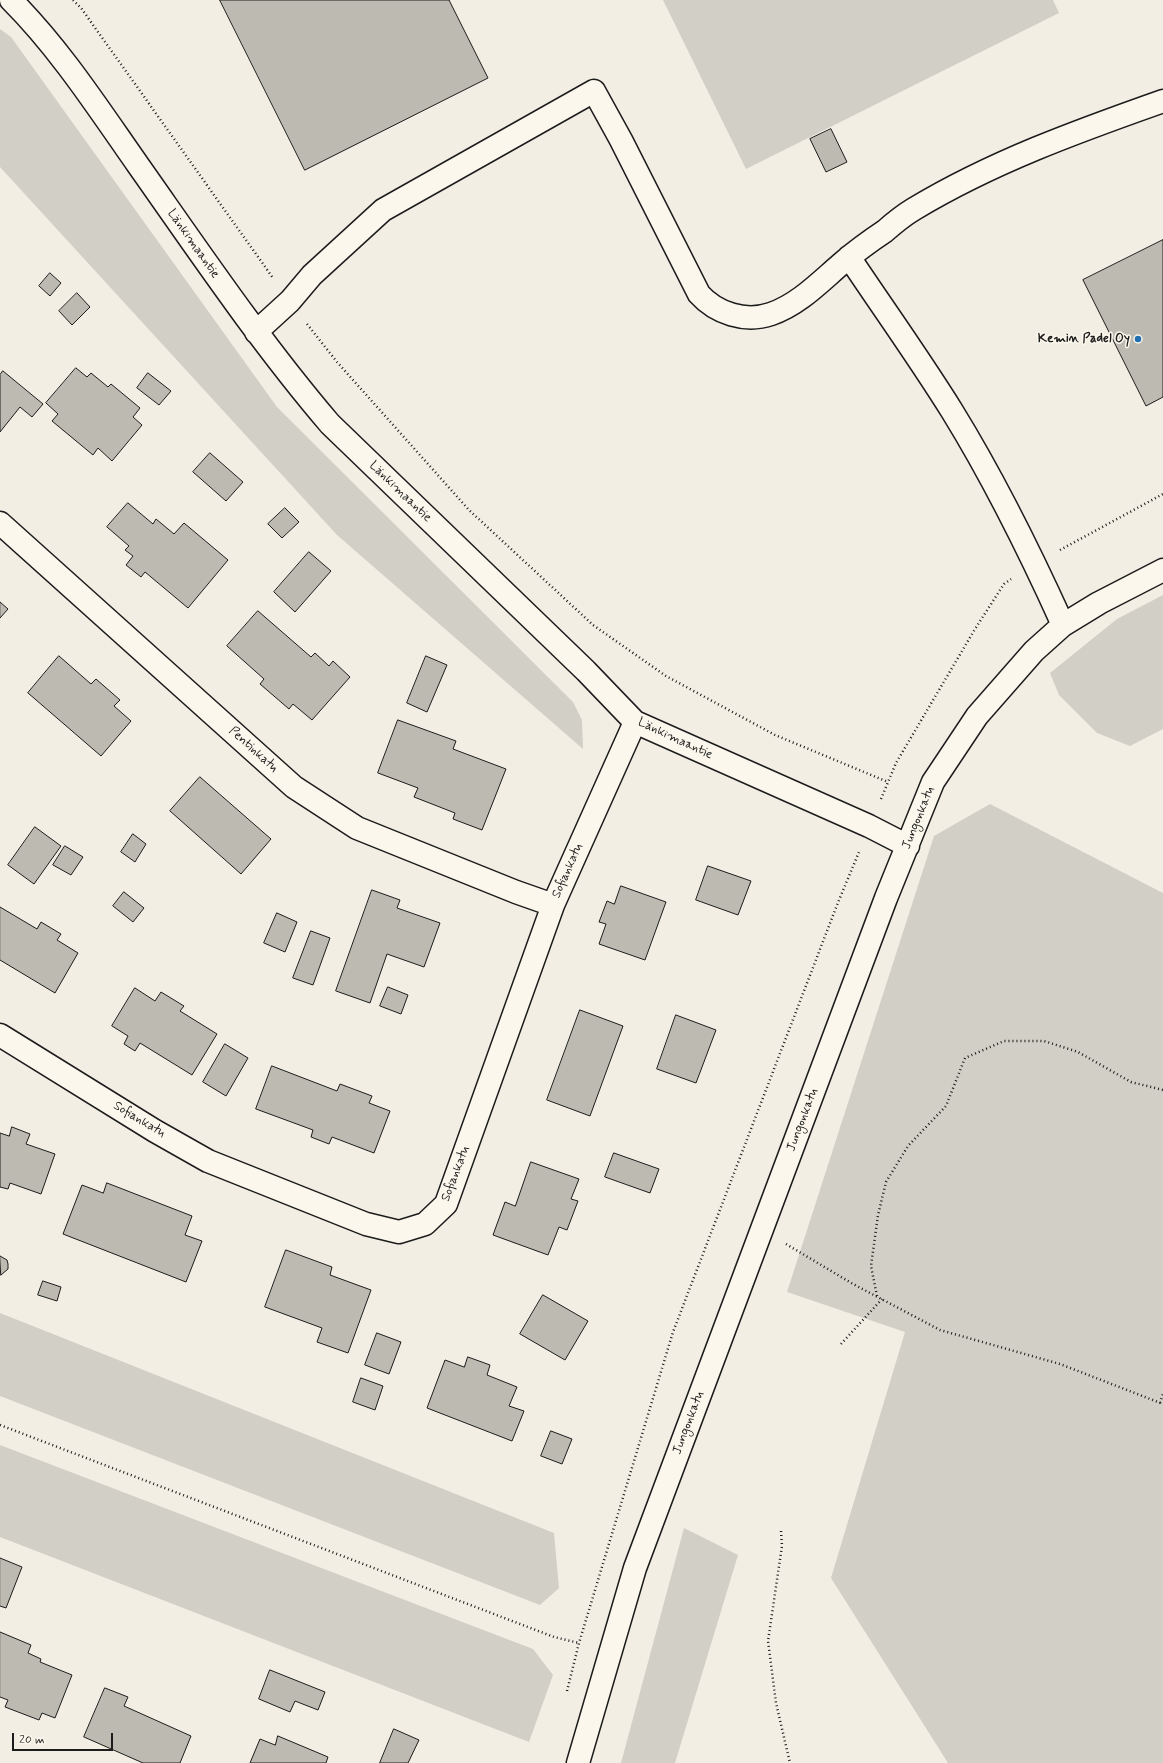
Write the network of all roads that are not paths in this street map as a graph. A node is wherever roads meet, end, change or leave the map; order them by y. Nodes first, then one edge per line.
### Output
1 (11, 0) edge
2 (1163, 101) edge
3 (849, 257) junction
4 (256, 332) junction
5 (0, 523) edge
6 (1163, 570) edge
7 (1063, 625) junction
8 (635, 722) junction
9 (908, 846) junction
10 (553, 905) junction
11 (0, 1035) edge
12 (578, 1763) edge

1 - 4 street, Länkimaantie
2 - 3 street
3 - 4 street
3 - 7 street
4 - 8 street, Länkimaantie
5 - 10 street, Pentinkatu
6 - 7 street, Jungonkatu
7 - 9 street, Jungonkatu
8 - 9 street, Länkimaantie
8 - 10 street, Sofiankatu
9 - 12 street, Jungonkatu
10 - 11 street, Sofiankatu

